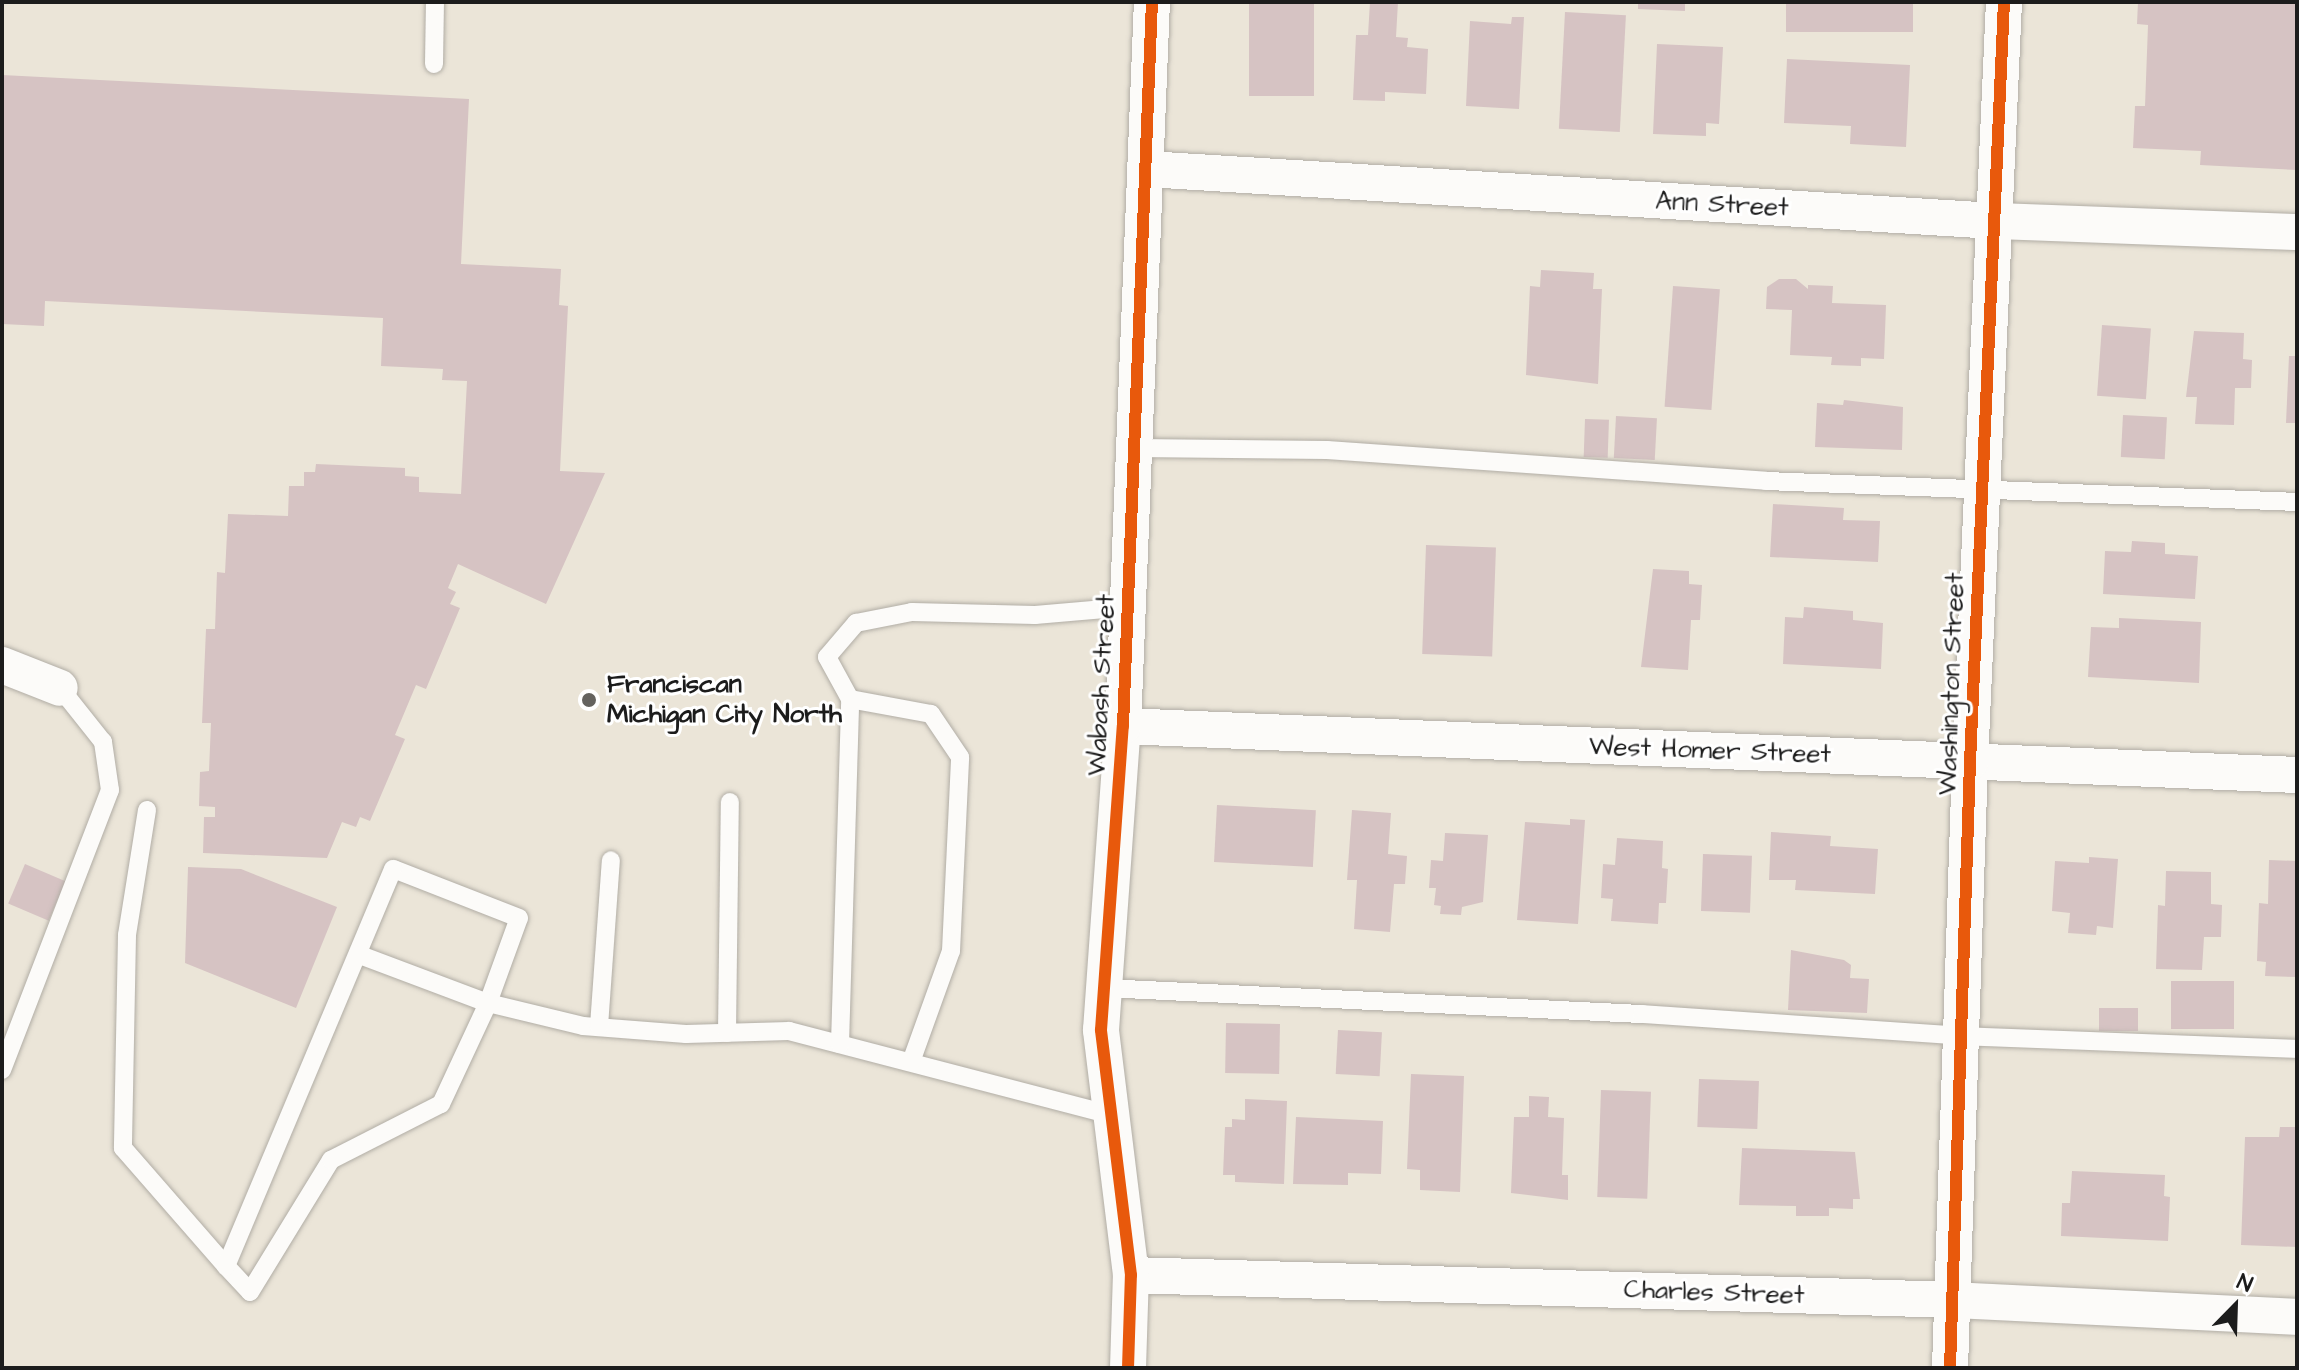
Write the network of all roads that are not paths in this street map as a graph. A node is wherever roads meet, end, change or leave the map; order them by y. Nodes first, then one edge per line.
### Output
1 (435, 2) edge
2 (1152, 2) edge
3 (2004, 2) edge
4 (434, 64) dead end
5 (1147, 169) junction
6 (1995, 221) junction
7 (2297, 232) edge
8 (1135, 448) junction
9 (1982, 486) junction
10 (2297, 502) edge
11 (1128, 607) junction
12 (2, 665) edge
13 (60, 688) joint
14 (850, 699) junction
15 (1123, 726) junction
16 (1970, 762) junction
17 (2297, 775) edge
18 (730, 802) dead end
19 (147, 810) dead end
20 (611, 860) dead end
21 (360, 955) junction
22 (1104, 988) junction
23 (488, 1003) junction
24 (599, 1026) junction
25 (727, 1033) junction
26 (1961, 1036) junction
27 (840, 1044) junction
28 (2297, 1049) edge
29 (911, 1062) junction
30 (2, 1070) edge
31 (1112, 1115) junction
32 (226, 1266) junction
33 (1131, 1275) junction
34 (1953, 1300) junction
35 (2297, 1317) edge
36 (1128, 1368) edge
37 (1950, 1368) edge

1 - 4 lane
2 - 5 street, Wabash Street
3 - 6 street, Washington Street
5 - 6 street, Ann Street
5 - 8 street, Wabash Street
6 - 7 street, Ann Street
6 - 9 street, Washington Street
8 - 9 lane
8 - 11 street, Wabash Street
9 - 10 lane
9 - 16 street, Washington Street
11 - 14 lane
11 - 15 street, Wabash Street
12 - 13 street
13 - 30 lane
14 - 27 lane
14 - 29 lane
15 - 16 street, West Homer Street
15 - 22 street, Wabash Street
16 - 17 street, West Homer Street
16 - 26 street, Washington Street
18 - 25 lane
19 - 32 lane
20 - 24 lane
21 - 23 lane
21 - 23 lane
21 - 32 lane
22 - 26 lane
22 - 31 street, Wabash Street
23 - 24 lane
23 - 32 lane
24 - 25 lane
25 - 27 lane
26 - 28 lane
26 - 34 street, Washington Street
27 - 29 lane
29 - 31 lane
31 - 33 street, Wabash Street
33 - 34 street, Charles Street
33 - 36 street, Wabash Street
34 - 35 street, Charles Street
34 - 37 street, Washington Street

